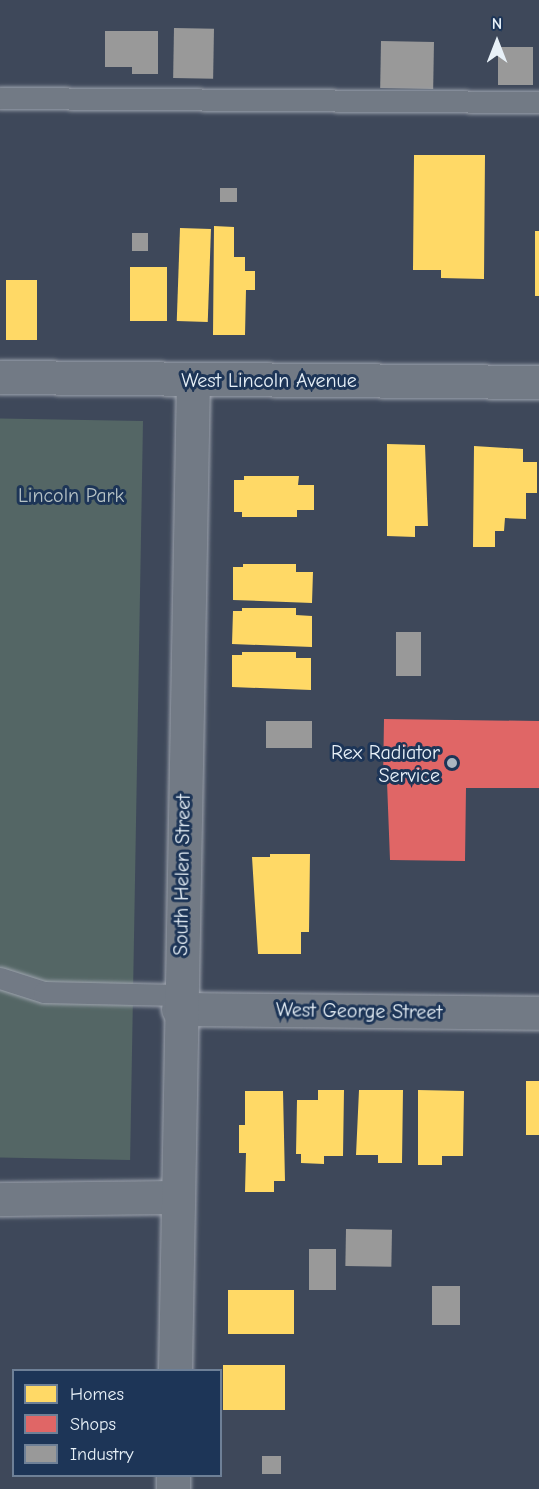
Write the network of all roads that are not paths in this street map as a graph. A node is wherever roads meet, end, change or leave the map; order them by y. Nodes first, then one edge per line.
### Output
1 (0, 98) edge
2 (539, 102) edge
3 (0, 377) edge
4 (193, 380) junction
5 (539, 382) edge
6 (0, 978) edge
7 (179, 1002) junction
8 (539, 1013) edge
9 (176, 1197) junction
10 (0, 1199) edge
11 (175, 1369) edge

1 - 2 lane
3 - 4 street, West Lincoln Avenue
4 - 5 street, West Lincoln Avenue
4 - 7 street, South Helen Street
6 - 7 lane
7 - 8 street, West George Street
7 - 9 street, South Helen Street
9 - 10 street
9 - 11 street, South Helen Street

